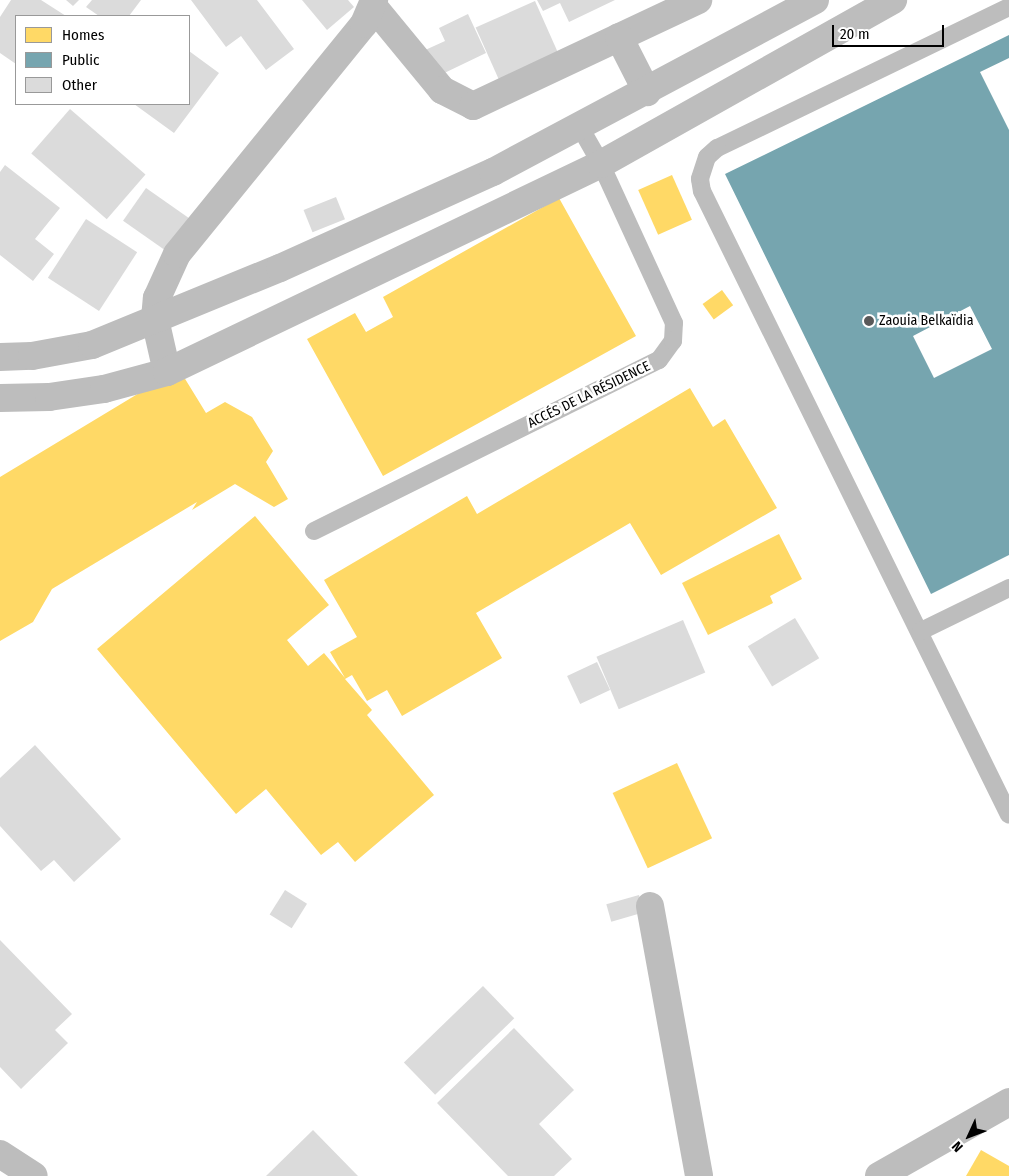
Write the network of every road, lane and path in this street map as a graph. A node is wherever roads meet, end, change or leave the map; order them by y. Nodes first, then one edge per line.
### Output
1 (698, 0) edge
2 (814, 0) edge
3 (893, 0) edge
4 (374, 3) edge
5 (1009, 7) edge
6 (620, 37) junction
7 (647, 92) junction
8 (580, 127) junction
9 (601, 164) junction
10 (156, 319) junction
11 (0, 357) edge
12 (167, 372) junction
13 (0, 398) edge
14 (314, 531) dead end
15 (1009, 588) edge
16 (921, 631) junction
17 (1009, 815) edge
18 (650, 906) dead end
19 (1009, 1102) edge
20 (0, 1154) edge
21 (34, 1176) edge
22 (699, 1176) edge
23 (879, 1176) edge

1 - 6 street
2 - 7 street
3 - 9 street
4 - 6 street
4 - 10 street
5 - 16 lane
6 - 7 street
7 - 8 street
8 - 9 lane, ACCÉS DE LA RÉSIDENCE
8 - 10 street
9 - 12 street
9 - 14 lane, ACCÉS DE LA RÉSIDENCE
10 - 11 street
10 - 12 street
12 - 13 street
15 - 16 lane
16 - 17 lane
18 - 22 street
19 - 23 street
20 - 21 street

